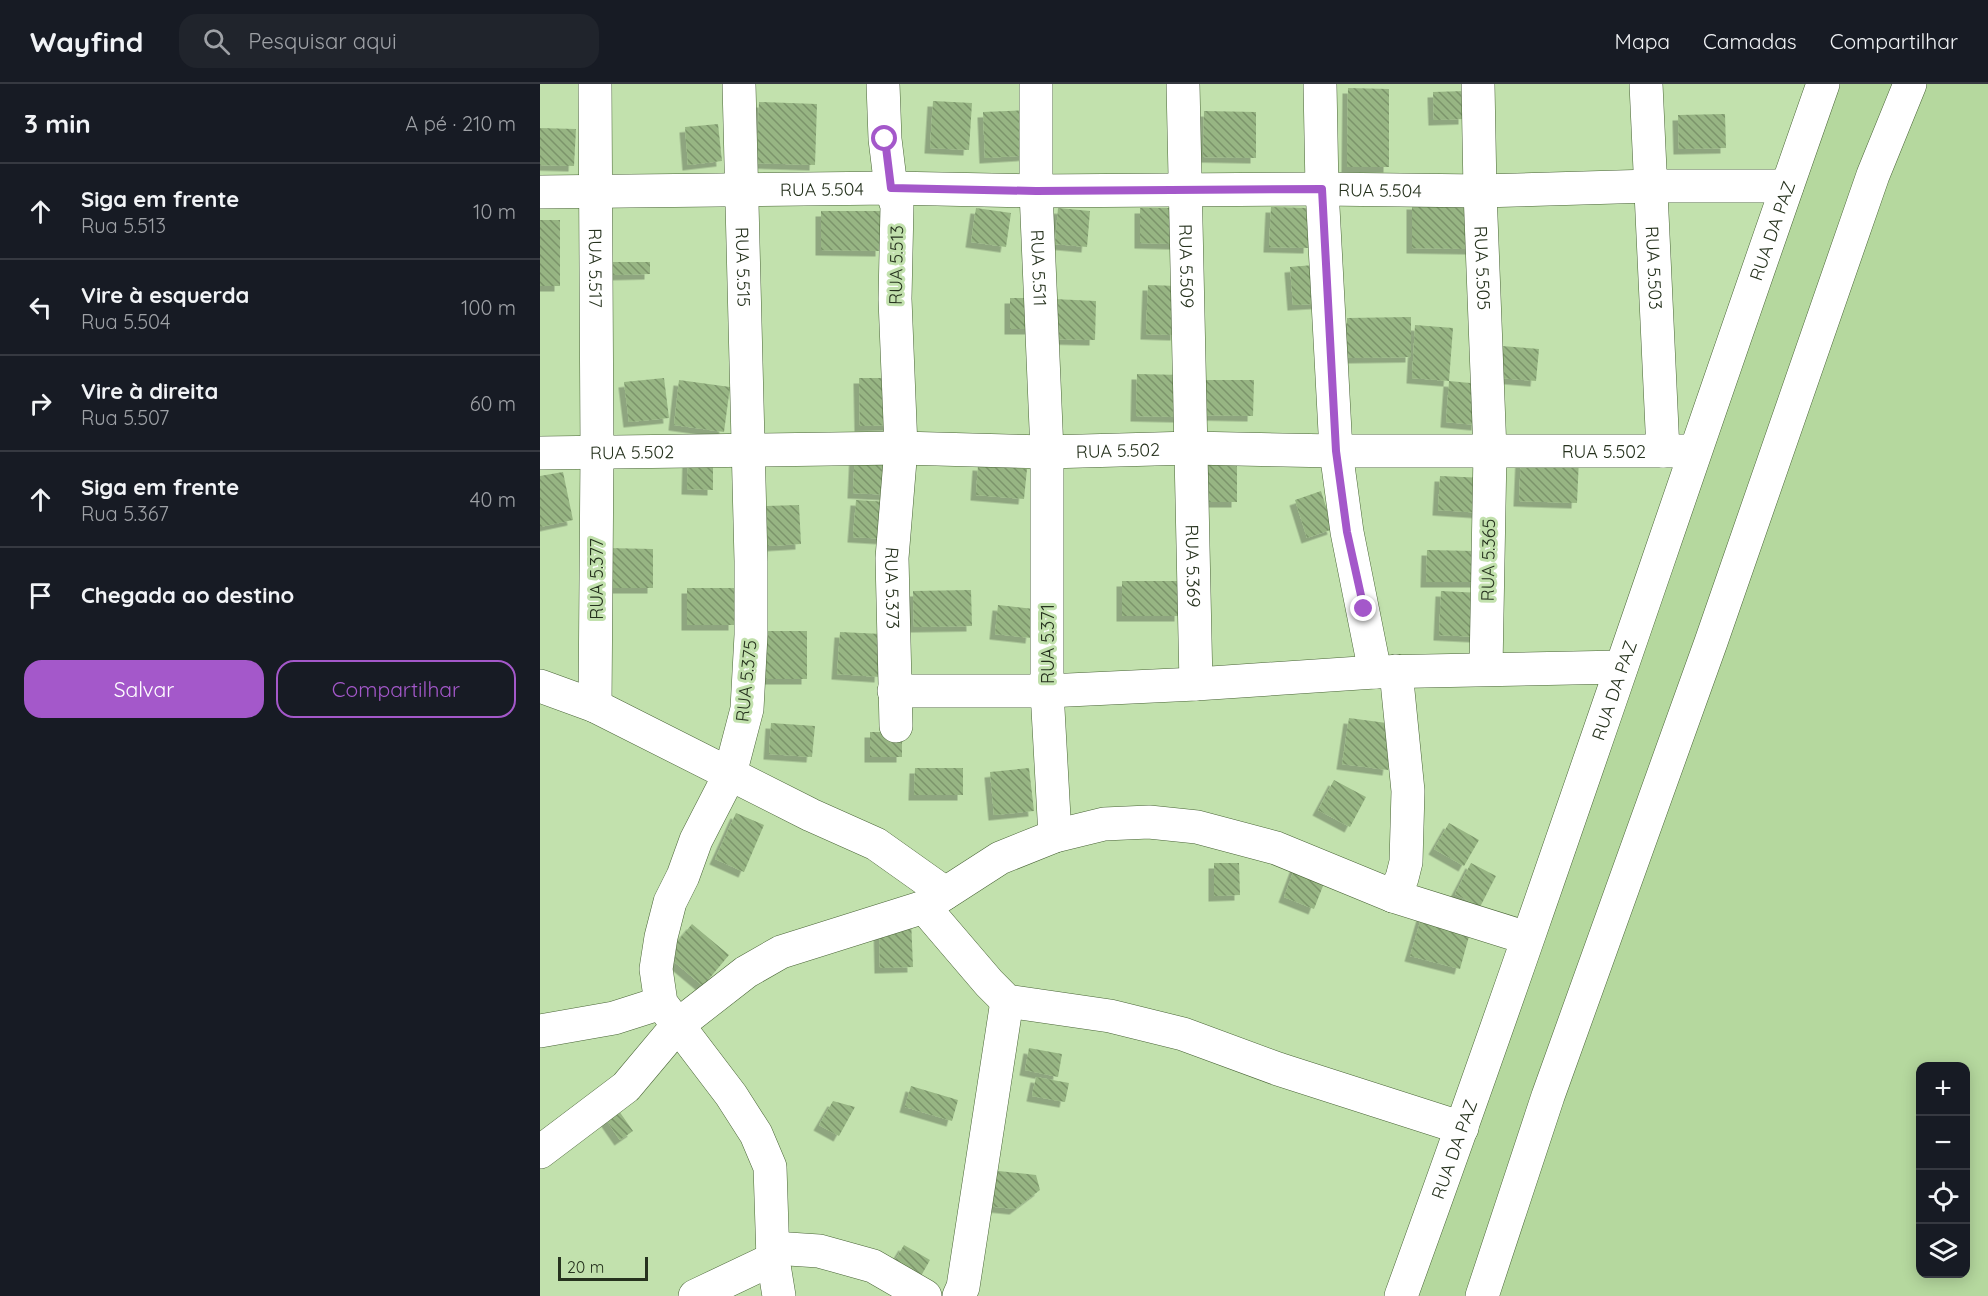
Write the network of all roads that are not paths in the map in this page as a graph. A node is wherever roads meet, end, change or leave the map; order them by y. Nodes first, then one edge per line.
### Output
1 (595, 84) edge
2 (739, 84) edge
3 (883, 84) edge
4 (1036, 84) edge
5 (1183, 84) edge
6 (1320, 84) edge
7 (1478, 84) edge
8 (1646, 84) edge
9 (1823, 84) edge
10 (1910, 84) edge
11 (1651, 186) junction
12 (1787, 186) junction
13 (891, 188) junction
14 (741, 189) junction
15 (1322, 189) junction
16 (1185, 190) junction
17 (1036, 191) junction
18 (1480, 191) junction
19 (540, 192) edge
20 (597, 192) junction
21 (901, 448) junction
22 (1191, 448) junction
23 (749, 450) junction
24 (1336, 451) junction
25 (1678, 451) junction
26 (597, 452) junction
27 (1047, 452) junction
28 (1490, 452) junction
29 (540, 453) edge
30 (1621, 667) junction
31 (1486, 668) junction
32 (1385, 672) junction
33 (1196, 684) junction
34 (540, 686) edge
35 (894, 691) junction
36 (1047, 691) junction
37 (595, 706) junction
38 (896, 726) dead end
39 (730, 774) junction
40 (1055, 836) junction
41 (1393, 896) junction
42 (935, 900) junction
43 (1527, 938) junction
44 (1007, 1001) junction
45 (670, 1014) junction
46 (540, 1032) edge
47 (1462, 1128) junction
48 (540, 1152) edge
49 (772, 1254) junction
50 (695, 1296) edge
51 (779, 1296) edge
52 (925, 1296) edge
53 (959, 1296) edge
54 (1401, 1296) edge
55 (1482, 1296) edge

1 - 20 street, RUA 5.517
2 - 14 street, RUA 5.515
3 - 13 street, RUA 5.513
4 - 17 street, RUA 5.511
5 - 16 street, RUA 5.509
6 - 15 street
7 - 18 street, RUA 5.505
8 - 11 street, RUA 5.503
9 - 12 street, RUA DA PAZ
10 - 55 street
11 - 12 street, RUA 5.504
11 - 18 street, RUA 5.504
11 - 25 street, RUA 5.503
12 - 25 street, RUA DA PAZ
13 - 14 street, RUA 5.504
13 - 17 street, RUA 5.504
13 - 21 street, RUA 5.513
14 - 20 street, RUA 5.504
14 - 23 street, RUA 5.515
15 - 16 street, RUA 5.504
15 - 18 street, RUA 5.504
15 - 24 street
16 - 17 street, RUA 5.504
16 - 22 street, RUA 5.509
17 - 27 street, RUA 5.511
18 - 28 street, RUA 5.505
19 - 20 street, RUA 5.504
20 - 26 street, RUA 5.517
21 - 23 street, RUA 5.502
21 - 27 street, RUA 5.502
21 - 35 street, RUA 5.373
22 - 24 street, RUA 5.502
22 - 27 street, RUA 5.502
22 - 33 street, RUA 5.369
23 - 26 street, RUA 5.502
23 - 39 street, RUA 5.375
24 - 28 street, RUA 5.502
24 - 32 street
25 - 28 street, RUA 5.502
25 - 30 street, RUA DA PAZ
26 - 29 street, RUA 5.502
26 - 37 street, RUA 5.377
27 - 36 street, RUA 5.371
28 - 31 street, RUA 5.365
30 - 31 street
30 - 43 street, RUA DA PAZ
31 - 32 street
32 - 33 street
32 - 41 street
33 - 36 street
34 - 37 street
35 - 36 street
35 - 38 street, RUA 5.373
36 - 40 street, RUA 5.371
37 - 39 street
39 - 42 street
39 - 45 street, RUA 5.375
40 - 41 street
40 - 42 street
41 - 43 street
42 - 44 street
42 - 45 street
43 - 47 street, RUA DA PAZ
44 - 47 street
44 - 53 street
45 - 46 street
45 - 48 street
45 - 49 street
47 - 54 street, RUA DA PAZ
49 - 50 street
49 - 51 street
49 - 52 street

